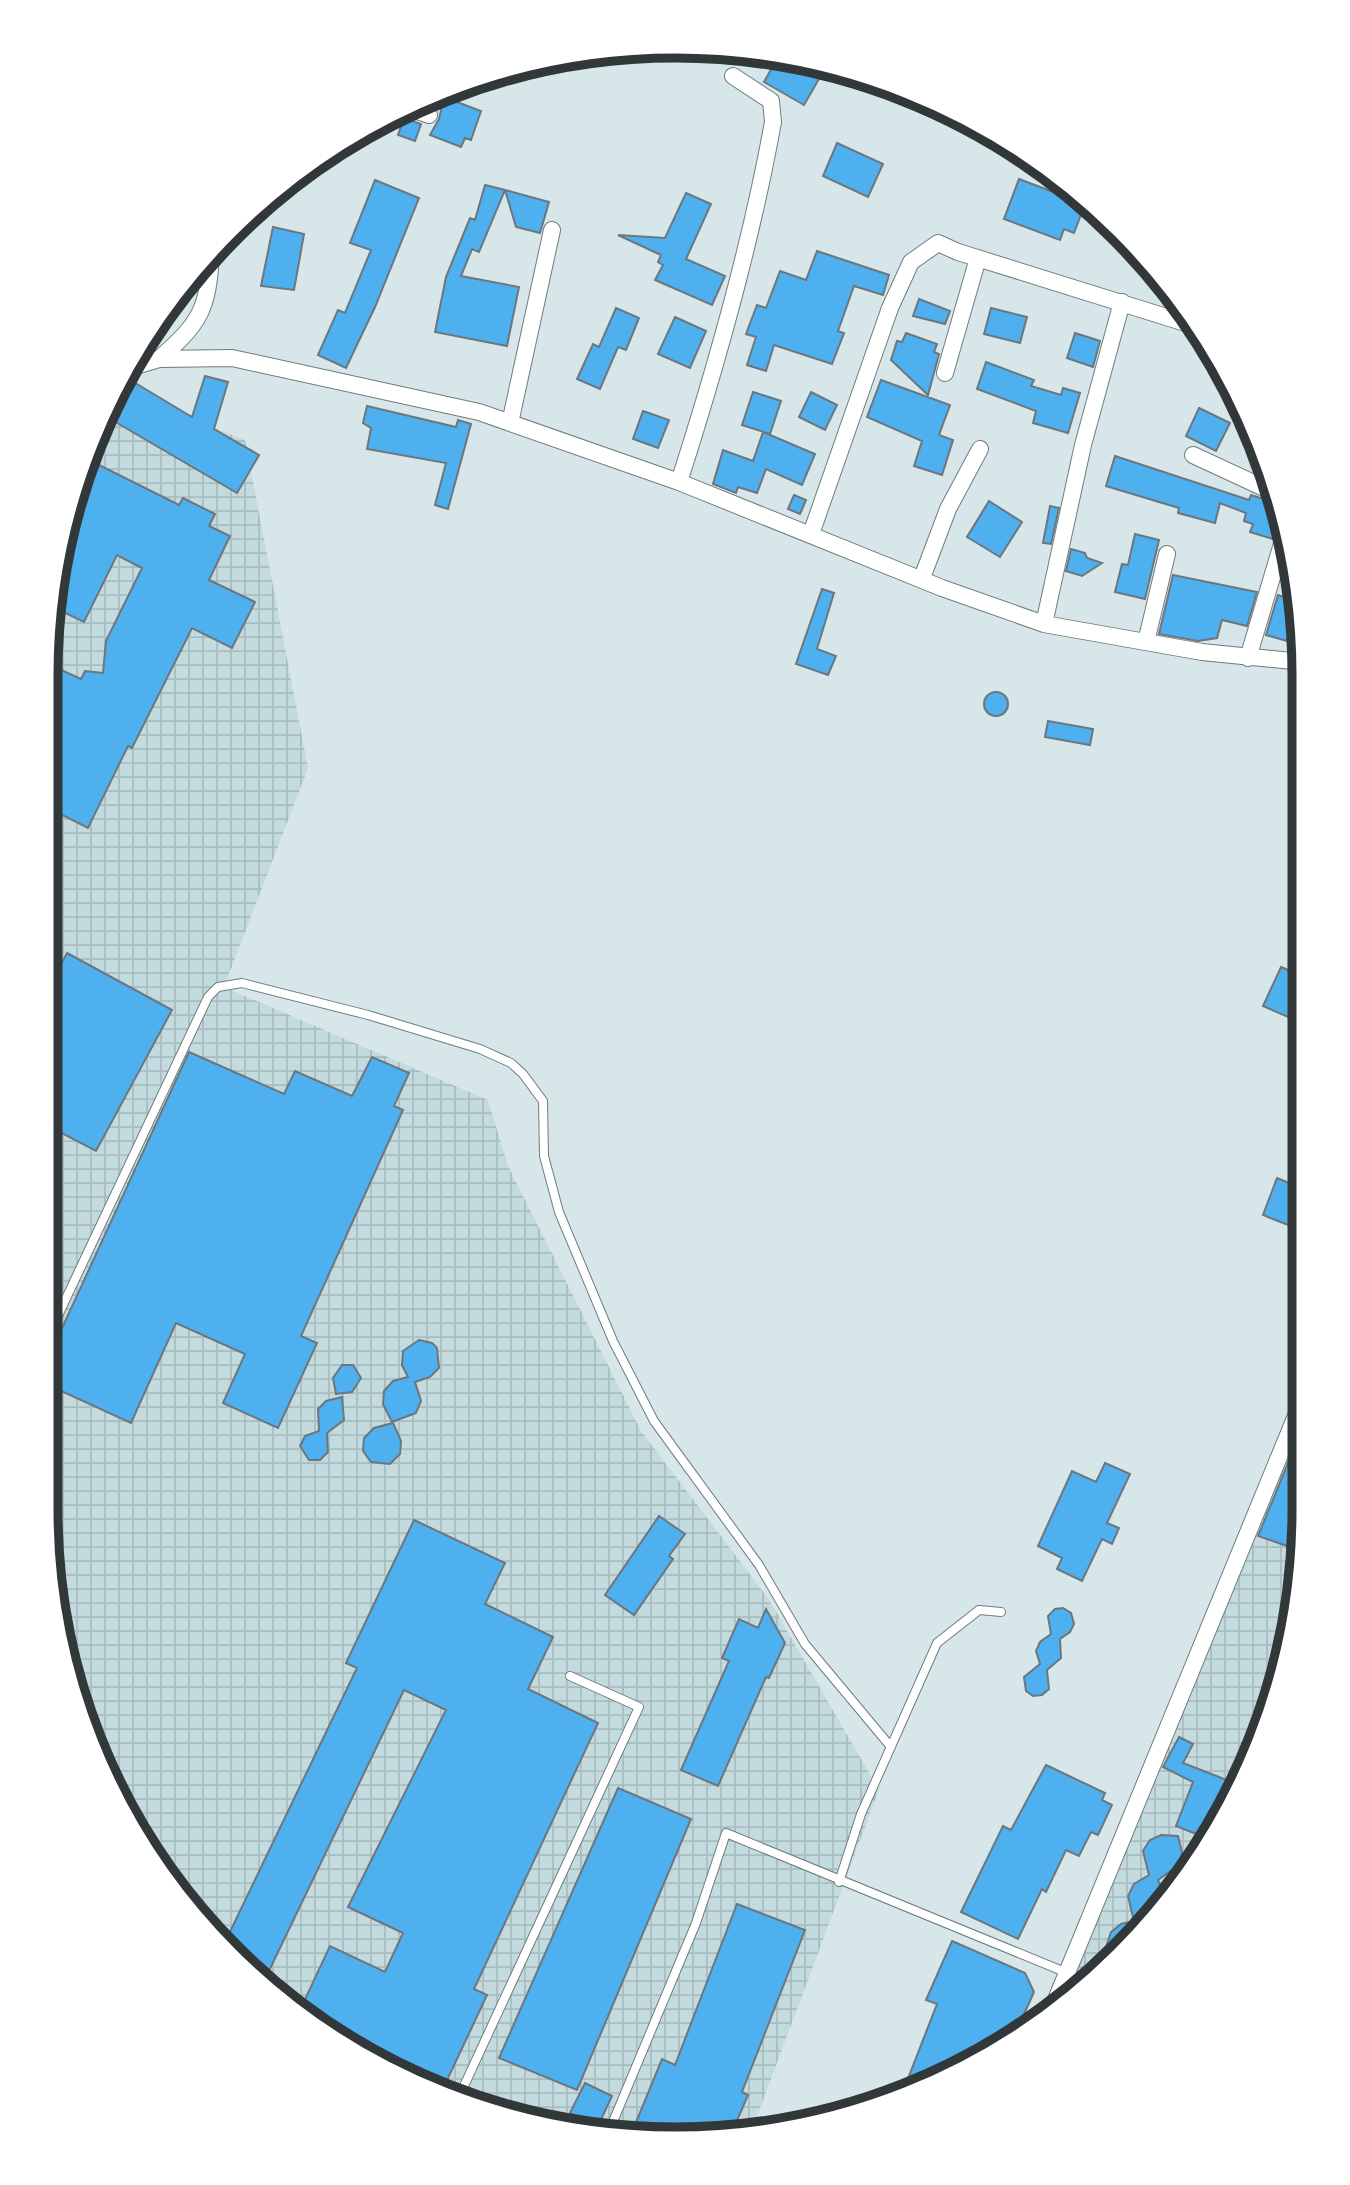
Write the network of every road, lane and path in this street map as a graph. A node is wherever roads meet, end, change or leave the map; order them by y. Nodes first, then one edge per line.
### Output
1 (733, 76) dead end
2 (552, 230) dead end
3 (978, 258) junction
4 (209, 270) edge
5 (1122, 302) junction
6 (1180, 321) edge
7 (159, 359) junction
8 (141, 364) edge
9 (945, 373) dead end
10 (510, 423) junction
11 (980, 449) dead end
12 (1193, 455) dead end
13 (679, 482) junction
14 (1262, 487) edge
15 (811, 534) junction
16 (1279, 552) edge
17 (1167, 554) dead end
18 (922, 578) junction
19 (1044, 624) junction
20 (1146, 642) junction
21 (1248, 658) junction
22 (1292, 661) edge
23 (58, 1318) edge
24 (1292, 1426) edge
25 (1001, 1612) dead end
26 (570, 1676) dead end
27 (891, 1747) junction
28 (839, 1882) junction
29 (1075, 1976) edge
30 (463, 2089) edge
31 (612, 2124) edge

1 - 13 street
2 - 10 street
3 - 5 street
3 - 9 street
3 - 15 street
4 - 7 street
5 - 6 street
5 - 19 street
7 - 8 street
7 - 10 street
10 - 13 street
11 - 18 street
12 - 14 street
13 - 15 street
15 - 18 street
16 - 21 street
17 - 20 street
18 - 19 street
19 - 20 street
20 - 21 street
21 - 22 street
23 - 27 lane
24 - 29 street
25 - 27 lane
26 - 30 lane
27 - 28 lane
28 - 29 lane
28 - 31 lane

